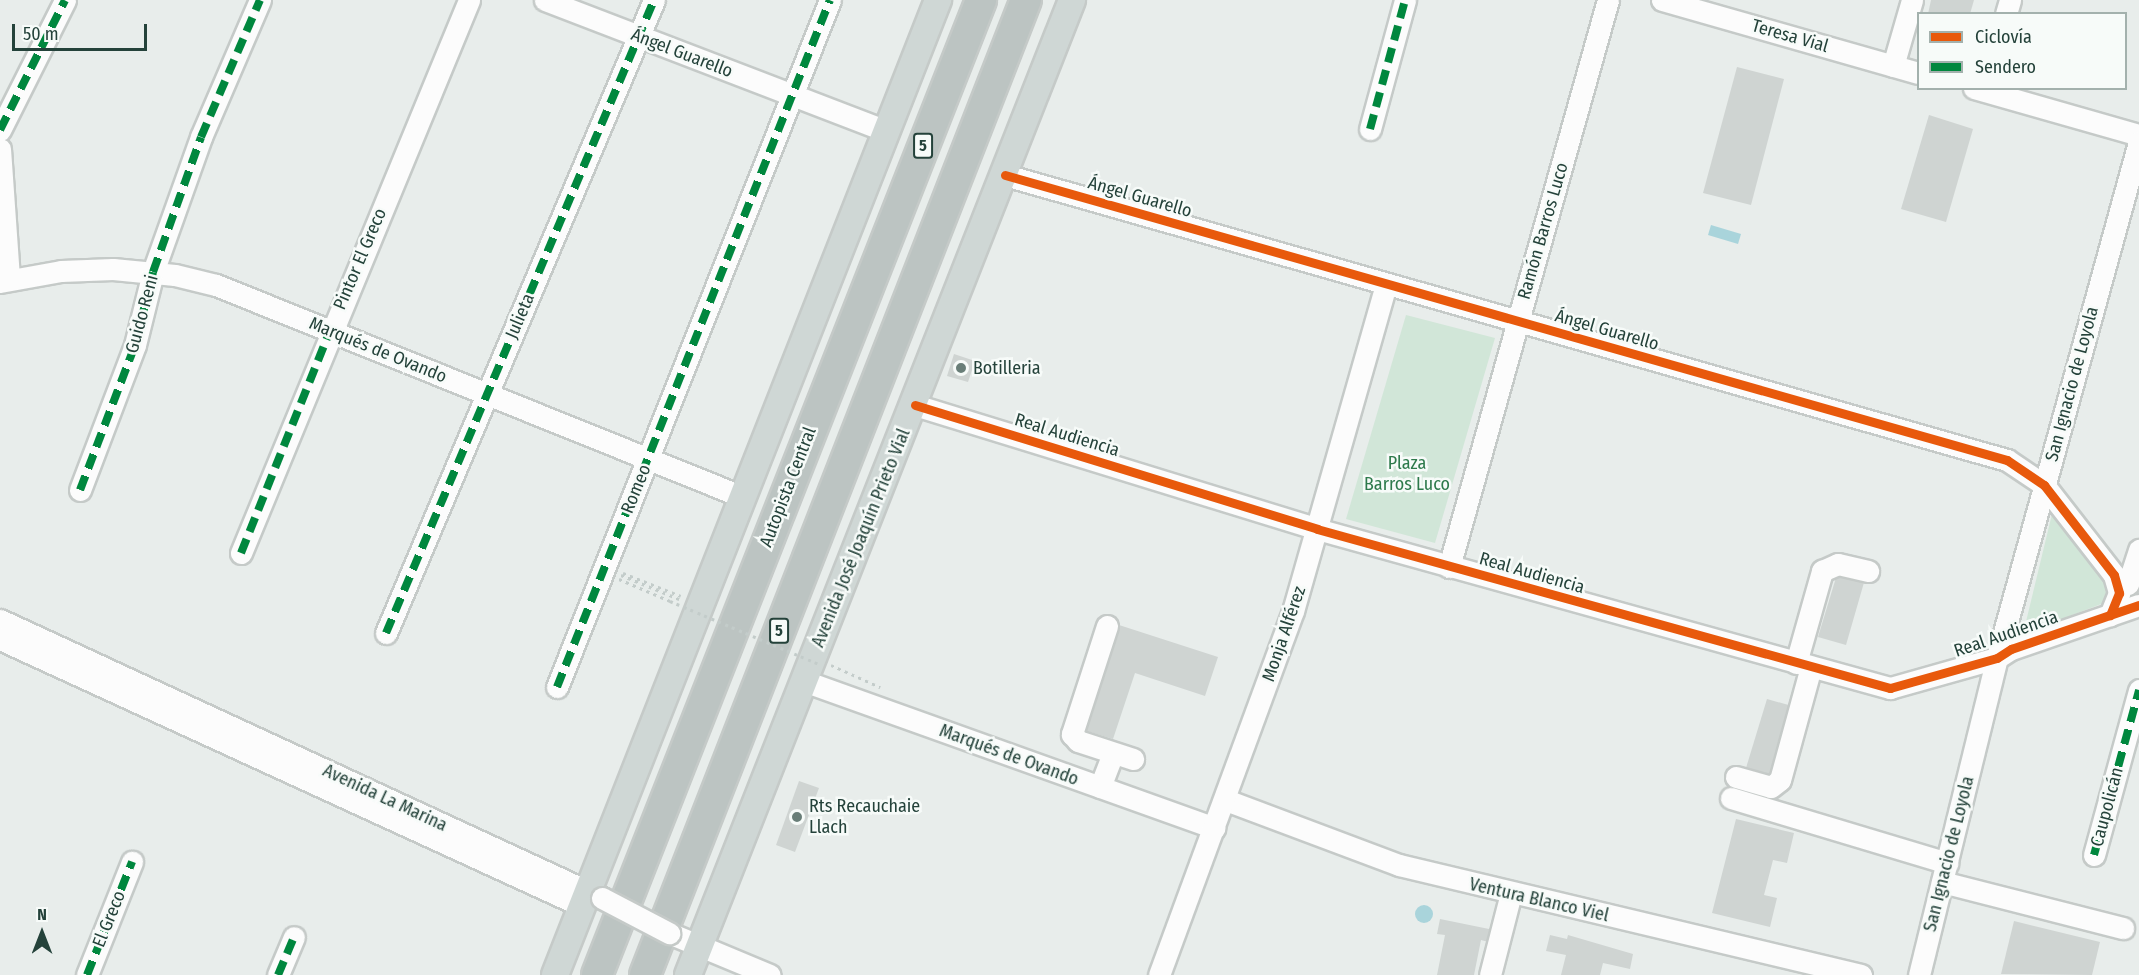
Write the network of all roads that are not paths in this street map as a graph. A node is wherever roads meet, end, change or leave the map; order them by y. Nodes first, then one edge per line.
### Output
1 (65, 0) edge
2 (260, 0) edge
3 (469, 0) edge
4 (545, 0) edge
5 (654, 0) edge
6 (830, 0) edge
7 (939, 0) edge
8 (981, 0) edge
9 (1026, 0) edge
10 (1048, 0) edge
11 (1072, 0) edge
12 (1405, 0) edge
13 (1608, 0) edge
14 (1662, 0) edge
15 (1912, 0) edge
16 (639, 36) junction
17 (1893, 66) junction
18 (1917, 73) edge
19 (1983, 90) edge
20 (794, 95) junction
21 (1370, 129) dead end
22 (0, 130) edge
23 (887, 131) junction
24 (2139, 135) edge
25 (972, 138) junction
26 (2139, 142) edge
27 (0, 149) edge
28 (1005, 175) junction
29 (153, 272) junction
30 (4, 281) edge
31 (1386, 285) junction
32 (1518, 322) junction
33 (330, 330) junction
34 (488, 394) junction
35 (915, 405) junction
36 (648, 459) junction
37 (2044, 485) junction
38 (80, 490) dead end
39 (743, 497) junction
40 (1317, 530) junction
41 (2139, 550) edge
42 (241, 553) dead end
43 (1449, 567) junction
44 (1868, 572) dead end
45 (2127, 583) edge
46 (2139, 604) edge
47 (2110, 615) junction
48 (0, 620) edge
49 (1107, 626) dead end
50 (387, 633) dead end
51 (16, 640) edge
52 (1997, 658) junction
53 (1804, 665) junction
54 (811, 672) junction
55 (557, 687) dead end
56 (2139, 690) edge
57 (1736, 777) dead end
58 (1100, 788) junction
59 (1731, 798) dead end
60 (1226, 800) junction
61 (1215, 828) junction
62 (2094, 855) dead end
63 (132, 862) dead end
64 (1944, 873) junction
65 (1511, 893) junction
66 (591, 899) junction
67 (2123, 928) dead end
68 (294, 937) dead end
69 (698, 948) junction
70 (87, 975) edge
71 (278, 975) edge
72 (555, 975) edge
73 (597, 975) edge
74 (645, 975) edge
75 (688, 975) edge
76 (770, 975) edge
77 (1159, 975) edge
78 (1490, 975) edge
79 (1861, 975) edge
80 (1919, 975) edge

1 - 22 street
2 - 29 street, Guido Reni
3 - 33 street, Pintor El Greco
4 - 16 street, Ángel Guarello
5 - 16 street, Julieta
6 - 20 street
7 - 23 main road
8 - 73 highway, Autopista Central / 5
9 - 25 highway, 5
10 - 25 highway
11 - 28 main road, Avenida José Joaquín Prieto Vial
12 - 21 street
13 - 32 street, Ramón Barros Luco
14 - 17 street, Teresa Vial
15 - 17 street
16 - 20 street, Ángel Guarello
16 - 34 street, Julieta
17 - 18 street, Teresa Vial
19 - 24 street
20 - 23 street, Ángel Guarello
20 - 36 street, Romeo
23 - 39 main road
25 - 74 highway, 5
26 - 37 street, San Ignacio de Loyola
27 - 30 street
28 - 31 street, Ángel Guarello
28 - 35 main road, Avenida José Joaquín Prieto Vial
29 - 30 street, Marqués de Ovando
29 - 33 street, Marqués de Ovando
29 - 38 street, Guido Reni
31 - 32 street, Ángel Guarello
31 - 40 street, Monja Alférez
32 - 37 street, Ángel Guarello
32 - 43 street, Ramón Barros Luco
33 - 34 street, Marqués de Ovando
33 - 42 street, Pintor El Greco
34 - 36 street, Marqués de Ovando
34 - 50 street, Julieta
35 - 40 street, Real Audiencia
35 - 54 main road, Avenida José Joaquín Prieto Vial
36 - 39 street, Marqués de Ovando
36 - 55 street, Romeo
37 - 45 street, Ángel Guarello
37 - 52 street, San Ignacio de Loyola
39 - 66 main road
40 - 43 street, Real Audiencia
40 - 60 street, Monja Alférez
41 - 45 street
43 - 53 street, Real Audiencia
44 - 53 street
45 - 47 street
46 - 47 street, Real Audiencia
47 - 52 street, Real Audiencia
48 - 51 street, Avenida La Marina
49 - 58 street
51 - 66 street, Avenida La Marina
52 - 53 street, Real Audiencia
52 - 64 street, San Ignacio de Loyola
53 - 57 street
54 - 58 street, Marqués de Ovando
54 - 69 main road, Avenida José Joaquín Prieto Vial
56 - 62 street, Caupolicán
58 - 61 street, Marqués de Ovando
59 - 64 street
60 - 61 street, Monja Alférez
60 - 65 street, Ventura Blanco Viel
61 - 77 street, Monja Alférez
63 - 70 street, El Greco
64 - 67 street
64 - 80 street, San Ignacio de Loyola
65 - 78 street
65 - 79 street, Ventura Blanco Viel
66 - 69 street, Avenida La Marina, bridge
66 - 72 main road
68 - 71 street
69 - 75 main road, Avenida José Joaquín Prieto Vial
69 - 76 street, Avenida La Marina

